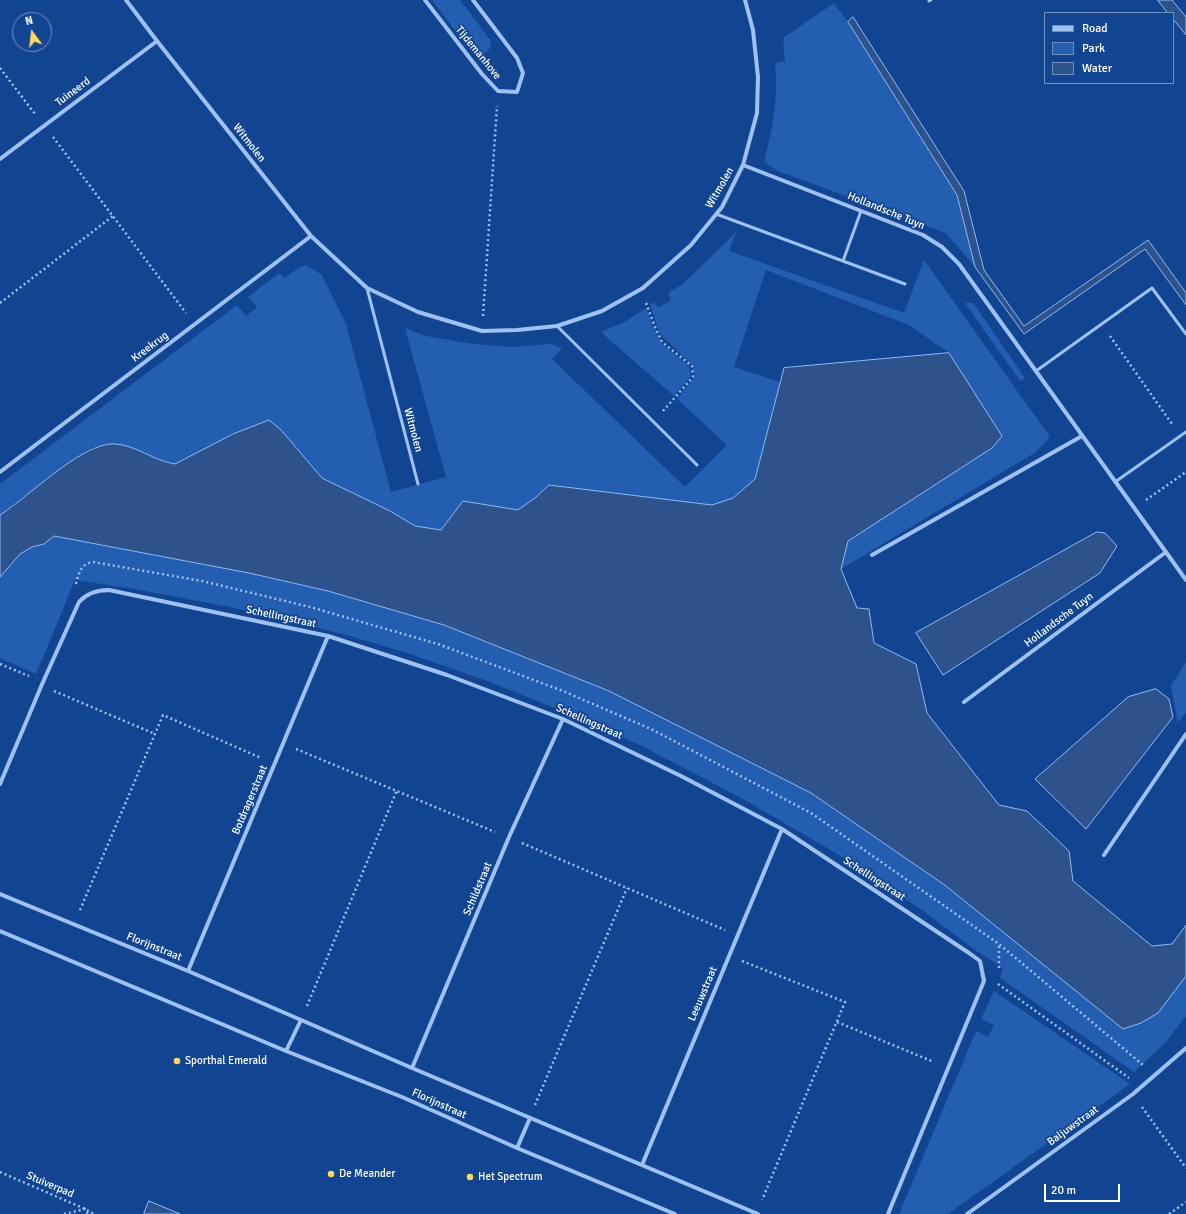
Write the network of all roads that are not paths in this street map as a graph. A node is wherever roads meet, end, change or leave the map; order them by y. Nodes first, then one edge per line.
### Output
1 (126, 0) edge
2 (425, 0) edge
3 (473, 0) edge
4 (745, 0) edge
5 (156, 40) junction
6 (0, 159) edge
7 (743, 165) junction
8 (861, 211) junction
9 (716, 214) junction
10 (311, 236) junction
11 (843, 261) junction
12 (905, 284) dead end
13 (367, 288) junction
14 (557, 326) junction
15 (1186, 334) edge
16 (1036, 371) junction
17 (1186, 432) edge
18 (1082, 436) junction
19 (698, 465) dead end
20 (0, 472) edge
21 (1115, 482) junction
22 (418, 484) dead end
23 (1166, 552) junction
24 (872, 555) dead end
25 (1186, 580) edge
26 (328, 636) junction
27 (964, 702) dead end
28 (563, 719) junction
29 (1186, 734) edge
30 (0, 784) edge
31 (782, 829) junction
32 (1104, 855) dead end
33 (0, 894) edge
34 (0, 931) edge
35 (188, 971) junction
36 (301, 1020) junction
37 (1186, 1048) edge
38 (286, 1051) junction
39 (412, 1068) junction
40 (530, 1118) junction
41 (517, 1148) junction
42 (642, 1165) junction
43 (675, 1214) edge
44 (757, 1214) edge
45 (888, 1214) edge
46 (968, 1214) edge

1 - 5 street, Witmolen
2 - 3 street, Tijdemanhove
4 - 7 street, Witmolen
5 - 6 street, Tuineerd
5 - 10 street, Witmolen
7 - 8 street, Hollandsche Tuyn
7 - 9 street, Witmolen
8 - 11 lane
8 - 16 street, Hollandsche Tuyn
9 - 11 lane
9 - 14 street, Witmolen
10 - 13 street, Witmolen
10 - 20 street, Kreekrug
11 - 12 lane
13 - 14 street, Witmolen
13 - 22 lane, Witmolen
14 - 19 lane
15 - 16 lane
16 - 18 street, Hollandsche Tuyn
17 - 21 lane
18 - 21 street, Hollandsche Tuyn
18 - 24 street
21 - 23 street, Hollandsche Tuyn
23 - 25 street, Hollandsche Tuyn
23 - 27 street, Hollandsche Tuyn
26 - 28 street, Schellingstraat
26 - 30 street, Schellingstraat
26 - 35 street, Botdragerstraat
28 - 31 street, Schellingstraat
28 - 39 street, Schildstraat
29 - 32 street
31 - 42 street, Leeuwstraat
31 - 45 street, Schellingstraat
33 - 35 street, Florijnstraat
34 - 38 street, Florijnstraat
35 - 36 street, Florijnstraat
36 - 38 street
36 - 39 street, Florijnstraat
37 - 46 street, Baljuwstraat
38 - 41 street, Florijnstraat
39 - 40 street, Florijnstraat
40 - 41 street
40 - 42 street, Florijnstraat
41 - 43 street, Florijnstraat
42 - 44 street, Florijnstraat

